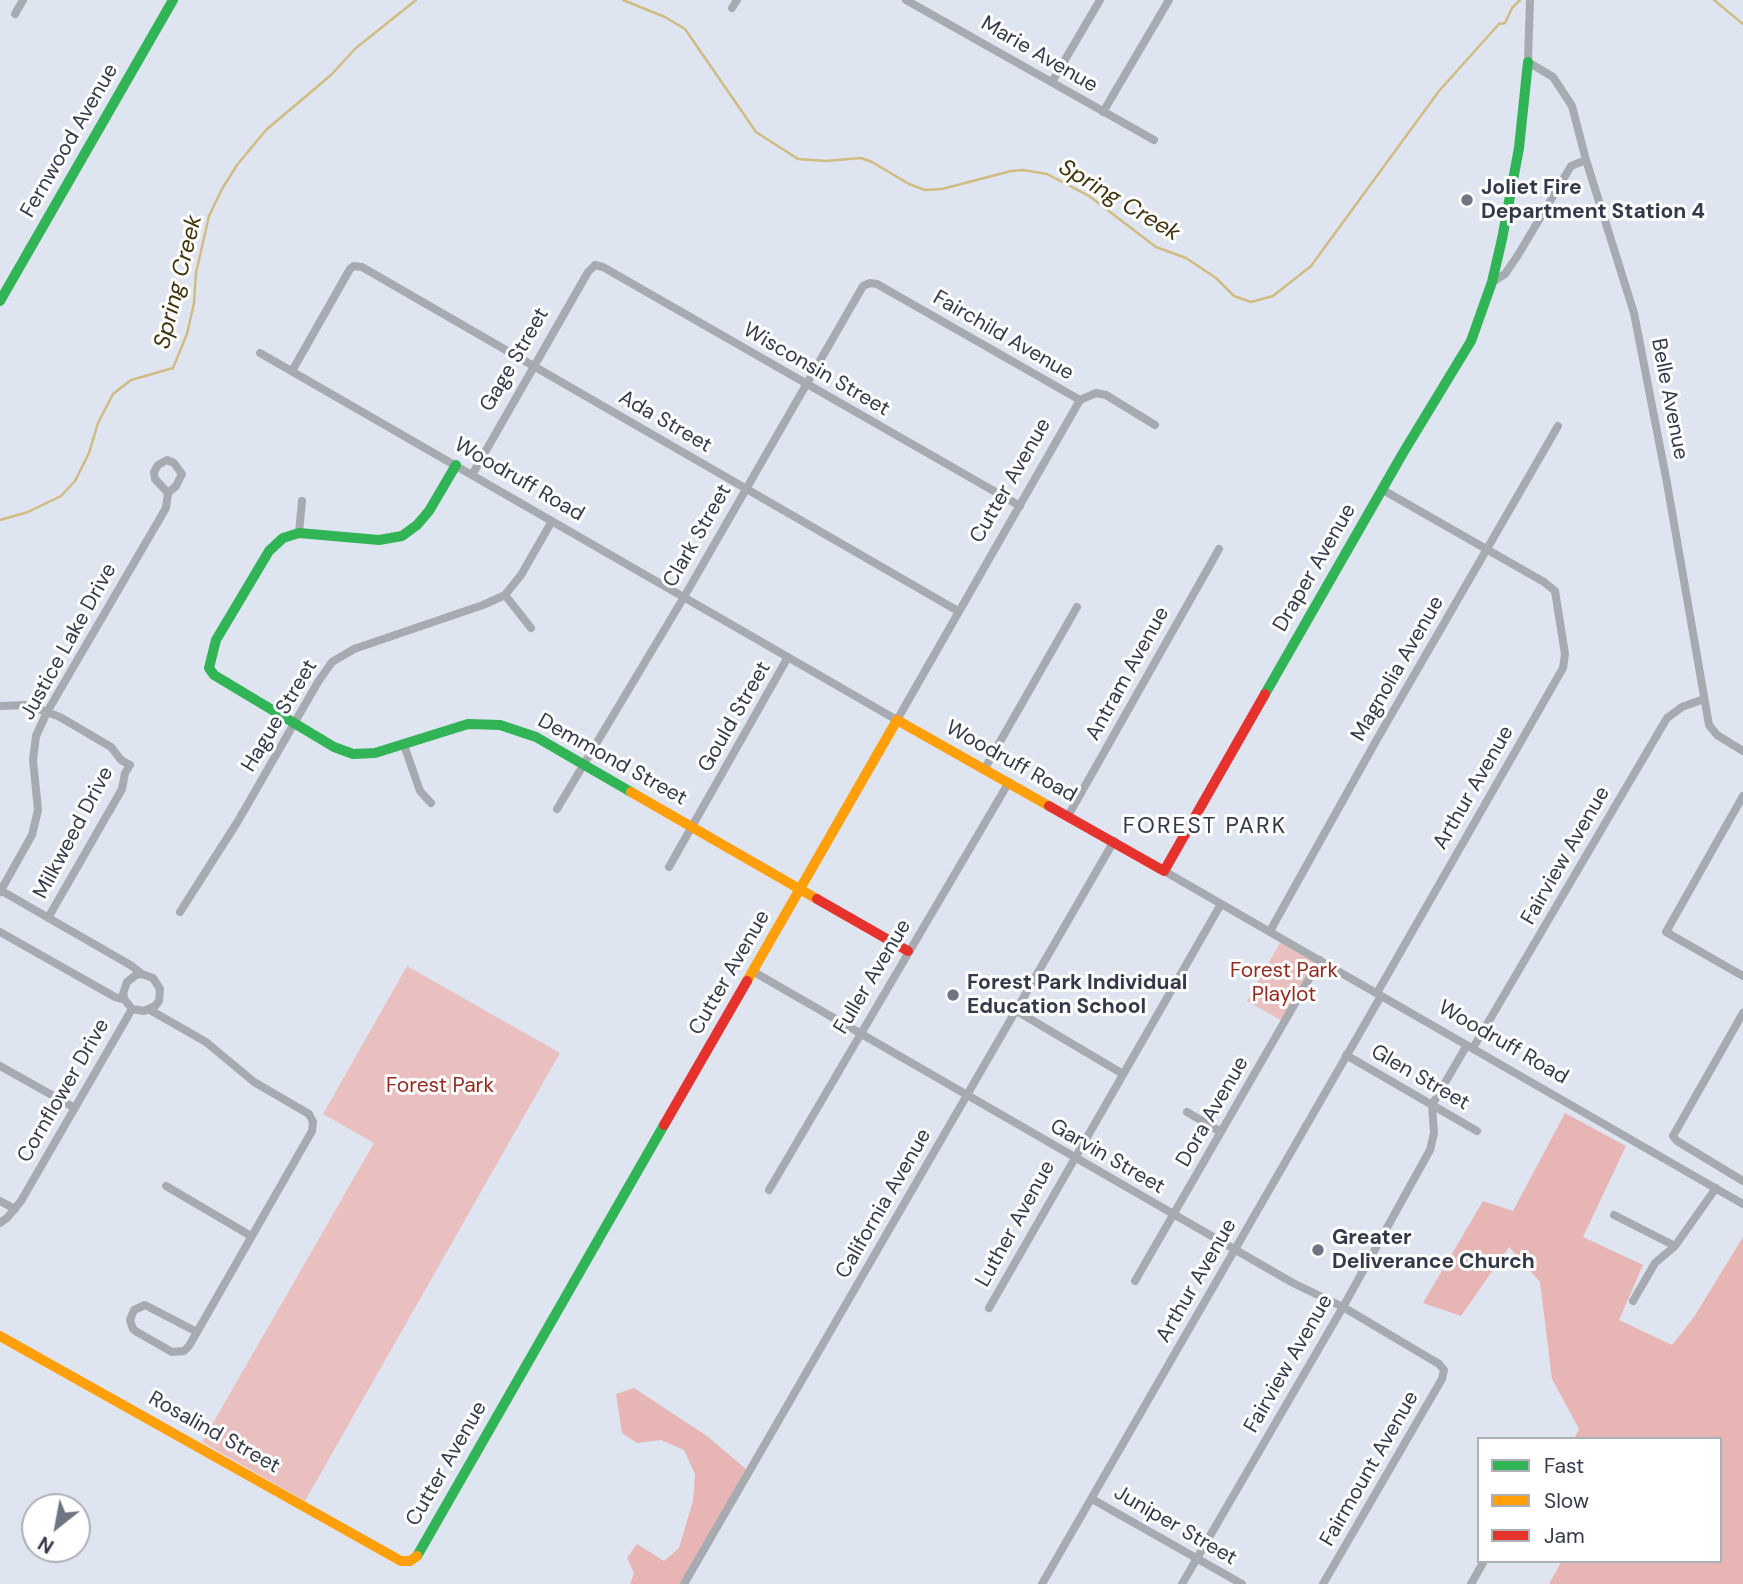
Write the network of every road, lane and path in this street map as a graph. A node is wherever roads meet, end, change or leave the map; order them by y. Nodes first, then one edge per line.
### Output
1 (23, 0) edge
2 (173, 0) edge
3 (906, 0) edge
4 (1100, 0) edge
5 (1167, 0) edge
6 (1530, 0) edge
7 (15, 14) dead end
8 (1528, 62) junction
9 (1052, 82) junction
10 (1103, 112) junction
11 (1154, 140) dead end
12 (1586, 160) junction
13 (594, 265) joint
14 (1492, 282) junction
15 (870, 283) joint
16 (0, 301) edge
17 (260, 353) dead end
18 (533, 367) junction
19 (292, 370) junction
20 (805, 384) junction
21 (1080, 400) junction
22 (1155, 425) dead end
23 (1558, 426) dead end
24 (456, 465) junction
25 (472, 475) junction
26 (746, 488) junction
27 (1382, 490) junction
28 (169, 493) dead end
29 (302, 501) dead end
30 (1020, 506) junction
31 (552, 521) junction
32 (299, 533) junction
33 (1219, 549) dead end
34 (1488, 549) junction
35 (505, 595) junction
36 (684, 597) junction
37 (1077, 607) dead end
38 (958, 611) junction
39 (531, 628) dead end
40 (788, 657) junction
41 (1704, 699) junction
42 (0, 706) edge
43 (47, 712) junction
44 (897, 720) junction
45 (294, 724) junction
46 (404, 745) junction
47 (1743, 751) edge
48 (584, 766) junction
49 (985, 768) junction
50 (1009, 782) junction
51 (1743, 796) edge
52 (431, 803) dead end
53 (557, 809) dead end
54 (1068, 816) junction
55 (692, 827) junction
56 (1114, 841) junction
57 (669, 867) dead end
58 (1164, 870) junction
59 (801, 889) junction
60 (0, 891) edge
61 (1221, 904) junction
62 (180, 912) dead end
63 (48, 918) junction
64 (1270, 931) junction
65 (0, 932) edge
66 (908, 951) junction
67 (1320, 960) junction
68 (754, 972) junction
69 (142, 974) junction
70 (1743, 976) edge
71 (1379, 994) junction
72 (125, 1000) junction
73 (132, 1009) junction
74 (150, 1010) junction
75 (1015, 1010) junction
76 (1743, 1013) edge
77 (860, 1033) junction
78 (1470, 1046) junction
79 (1346, 1055) junction
80 (0, 1066) edge
81 (1123, 1074) junction
82 (967, 1095) junction
83 (1432, 1105) junction
84 (75, 1108) junction
85 (1187, 1112) dead end
86 (1221, 1132) junction
87 (1477, 1132) dead end
88 (1073, 1158) junction
89 (1743, 1181) edge
90 (166, 1186) dead end
91 (1716, 1188) junction
92 (769, 1190) dead end
93 (0, 1201) edge
94 (1743, 1204) edge
95 (15, 1209) junction
96 (1173, 1215) junction
97 (1614, 1215) dead end
98 (0, 1223) edge
99 (251, 1236) junction
100 (1675, 1246) junction
101 (1235, 1251) junction
102 (1135, 1281) dead end
103 (1633, 1301) dead end
104 (1343, 1307) junction
105 (989, 1308) dead end
106 (197, 1332) junction
107 (0, 1336) edge
108 (1444, 1370) joint
109 (1092, 1499) junction
110 (1196, 1558) junction
111 (410, 1562) joint
112 (1483, 1563) edge
113 (684, 1584) edge
114 (1042, 1584) edge
115 (1182, 1584) edge
116 (1242, 1584) edge
117 (1323, 1584) edge
118 (1471, 1584) edge

1 - 7 street
2 - 16 street, Fernwood Avenue
3 - 9 street, Marie Avenue
4 - 9 street
5 - 10 street
6 - 8 street, Draper Avenue
8 - 12 street, Belle Avenue
8 - 14 street, Draper Avenue
9 - 10 street, Marie Avenue
10 - 11 street, Marie Avenue
12 - 14 street, Draper Avenue
12 - 41 street, Belle Avenue
13 - 18 street, Gage Street
13 - 20 street, Wisconsin Street
14 - 27 street, Draper Avenue
15 - 20 street, Clark Street
15 - 21 street, Fairchild Avenue
17 - 19 street, Woodruff Road
18 - 19 street, Ada Street
18 - 25 street, Gage Street
18 - 26 street, Ada Street
19 - 24 street, Woodruff Road
20 - 26 street, Clark Street
20 - 30 street, Wisconsin Street
21 - 22 street, Fairchild Avenue
21 - 30 street, Cutter Avenue
23 - 34 street, Magnolia Avenue
24 - 25 street, Woodruff Road
24 - 32 street
25 - 31 street, Woodruff Road
26 - 36 street, Clark Street
26 - 38 street, Ada Street
27 - 34 street
27 - 58 street, Draper Avenue
28 - 43 street, Justice Lake Drive
29 - 32 street
30 - 38 street, Cutter Avenue
31 - 35 street, Hague Street
31 - 36 street, Woodruff Road
32 - 45 street, Demmond Street
33 - 54 street, Antram Avenue
34 - 64 street, Magnolia Avenue
34 - 71 street, Arthur Avenue
35 - 39 street
35 - 45 street, Hague Street
36 - 40 street, Woodruff Road
36 - 48 street, Clark Street
37 - 49 street
38 - 44 street, Cutter Avenue
40 - 44 street, Woodruff Road
40 - 55 street, Gould Street
41 - 47 street, Belle Avenue
41 - 78 street, Fairview Avenue
42 - 43 street
43 - 60 street, Justice Lake Drive
43 - 63 street, Milkweed Drive
44 - 49 street, Woodruff Road
44 - 59 street, Cutter Avenue
45 - 46 street, Demmond Street
45 - 62 street, Hague Street
46 - 48 street, Demmond Street
46 - 52 street
48 - 53 street, Clark Street
48 - 55 street, Demmond Street
49 - 50 street, Woodruff Road
50 - 54 street, Woodruff Road
50 - 66 street, Fuller Avenue
51 - 70 street
54 - 56 street, Woodruff Road
55 - 57 street, Gould Street
55 - 59 street, Demmond Street
56 - 58 street, Woodruff Road
56 - 75 street, California Avenue
58 - 61 street, Woodruff Road
59 - 66 street, Demmond Street
59 - 68 street, Cutter Avenue
60 - 63 street
61 - 64 street, Woodruff Road
61 - 81 street, Luther Avenue
63 - 69 street
64 - 67 street, Woodruff Road
65 - 72 street
66 - 77 street, Fuller Avenue
67 - 71 street, Woodruff Road
67 - 86 street, Dora Avenue
68 - 77 street, Garvin Street
68 - 111 street, Cutter Avenue
69 - 72 street
69 - 74 street
71 - 78 street, Woodruff Road
71 - 79 street, Arthur Avenue
72 - 73 street
73 - 74 street
73 - 84 street, Cornflower Drive
74 - 99 street
75 - 81 street
75 - 82 street, California Avenue
76 - 89 street
77 - 82 street, Garvin Street
77 - 92 street, Fuller Avenue
78 - 83 street, Fairview Avenue
78 - 91 street, Woodruff Road
79 - 83 street, Glen Street
79 - 101 street, Arthur Avenue
80 - 84 street
81 - 88 street, Luther Avenue
82 - 88 street, Garvin Street
82 - 113 street, California Avenue
83 - 87 street, Glen Street
83 - 104 street, Fairview Avenue
84 - 95 street, Cornflower Drive
85 - 86 street
86 - 96 street, Dora Avenue
88 - 96 street, Garvin Street
88 - 105 street, Luther Avenue
90 - 99 street
91 - 94 street, Woodruff Road
91 - 100 street
93 - 95 street
95 - 98 street, Cornflower Drive
96 - 101 street, Garvin Street
96 - 102 street, Dora Avenue
97 - 100 street
99 - 106 street
100 - 103 street
101 - 104 street, Garvin Street
101 - 109 street, Arthur Avenue
104 - 108 street, Garvin Street
104 - 110 street, Fairview Avenue
106 - 106 street
107 - 111 street, Rosalind Street
108 - 117 street, Fairmount Avenue
109 - 110 street, Juniper Street
109 - 114 street, Arthur Avenue
110 - 115 street, Fairview Avenue
110 - 116 street, Juniper Street
112 - 118 street

